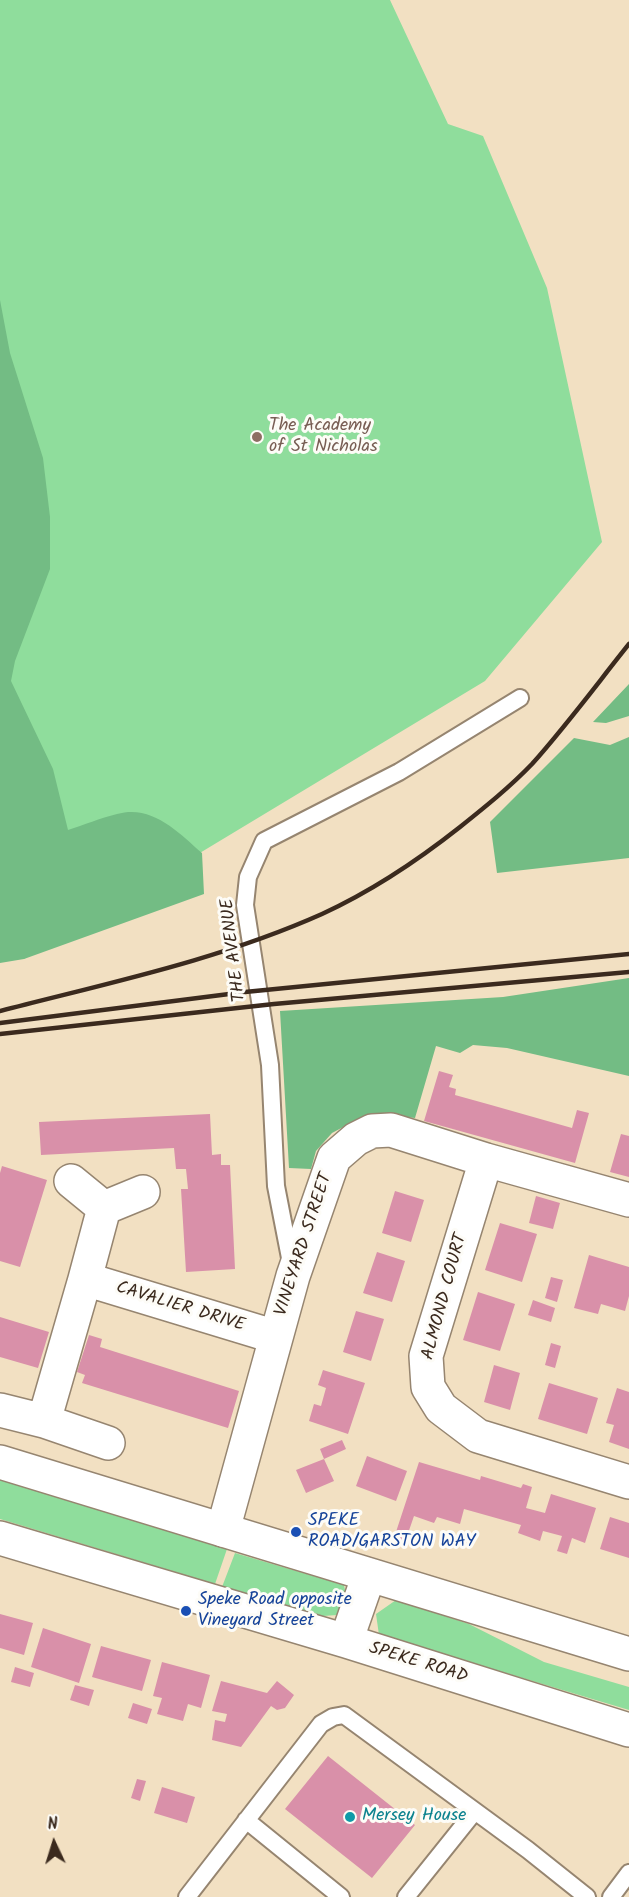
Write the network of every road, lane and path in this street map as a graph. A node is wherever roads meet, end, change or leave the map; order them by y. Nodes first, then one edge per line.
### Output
1 (520, 698) dead end
2 (486, 1160) junction
3 (71, 1181) dead end
4 (143, 1192) dead end
5 (629, 1200) edge
6 (104, 1208) junction
7 (293, 1276) junction
8 (85, 1279) junction
9 (276, 1337) junction
10 (0, 1410) edge
11 (44, 1421) junction
12 (108, 1443) dead end
13 (0, 1462) edge
14 (629, 1482) edge
15 (223, 1530) junction
16 (0, 1538) edge
17 (369, 1575) junction
18 (346, 1641) junction
19 (629, 1654) edge
20 (629, 1730) edge
21 (475, 1811) junction
22 (246, 1820) junction
23 (629, 1873) edge
24 (187, 1897) edge
25 (341, 1897) edge
26 (406, 1897) edge
27 (587, 1897) edge
28 (610, 1897) edge

1 - 7 lane, THE AVENUE
2 - 5 main road, VINEYARD STREET
2 - 7 main road, VINEYARD STREET
2 - 14 main road, ALMOND COURT
3 - 6 main road
4 - 6 main road
6 - 8 main road
7 - 9 main road, VINEYARD STREET
8 - 9 main road, CAVALIER DRIVE
8 - 11 main road
9 - 15 main road, VINEYARD STREET
10 - 11 main road
11 - 12 main road
13 - 15 main road
15 - 17 main road
16 - 18 main road, SPEKE ROAD
17 - 18 main road
17 - 19 main road
18 - 20 main road, SPEKE ROAD
21 - 22 lane
21 - 26 lane
21 - 27 lane
22 - 24 lane
22 - 25 lane
23 - 28 lane

